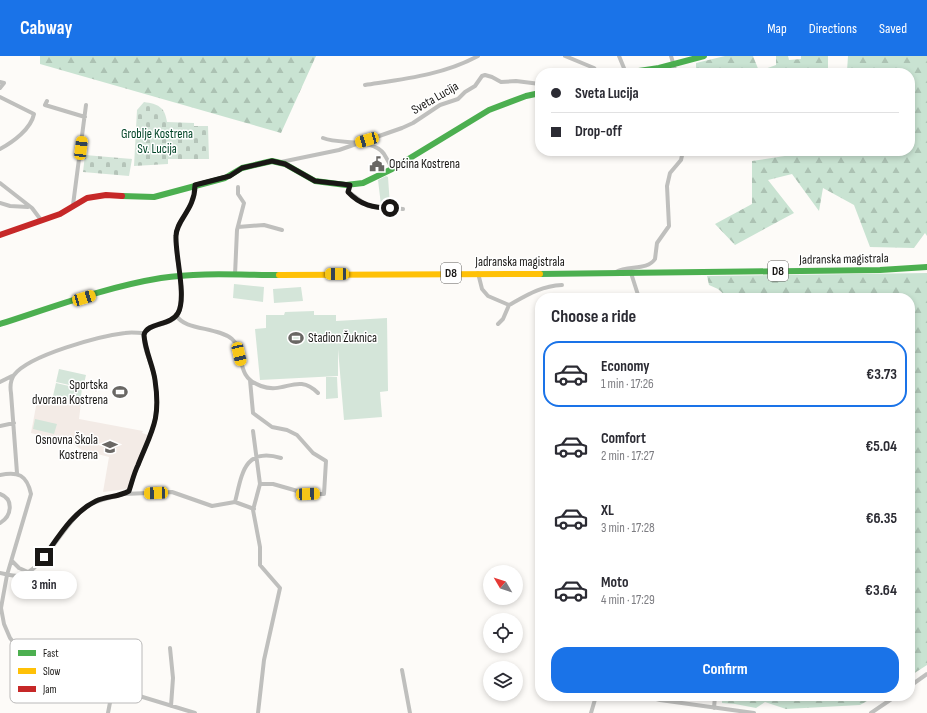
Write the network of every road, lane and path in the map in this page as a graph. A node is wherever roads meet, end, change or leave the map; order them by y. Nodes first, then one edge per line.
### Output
1 (478, 56) edge
2 (565, 56) edge
3 (620, 56) edge
4 (672, 56) edge
5 (704, 56) edge
6 (673, 65) junction
7 (594, 68) edge
8 (624, 68) edge
9 (655, 68) edge
10 (674, 68) edge
11 (0, 82) edge
12 (535, 83) edge
13 (365, 85) dead end
14 (0, 88) edge
15 (535, 94) edge
16 (0, 97) edge
17 (47, 101) dead end
18 (86, 105) dead end
19 (84, 117) junction
20 (323, 138) dead end
21 (358, 142) junction
22 (0, 149) edge
23 (682, 156) edge
24 (279, 162) junction
25 (392, 169) junction
26 (0, 183) edge
27 (195, 185) junction
28 (350, 185) junction
29 (238, 187) dead end
30 (0, 203) edge
31 (73, 205) junction
32 (403, 209) dead end
33 (41, 220) junction
34 (238, 227) junction
35 (282, 230) dead end
36 (0, 234) edge
37 (927, 267) edge
38 (478, 273) junction
39 (616, 273) junction
40 (631, 273) junction
41 (235, 275) junction
42 (180, 276) junction
43 (562, 285) dead end
44 (637, 293) edge
45 (509, 305) junction
46 (177, 316) junction
47 (0, 324) edge
48 (498, 324) dead end
49 (144, 333) junction
50 (13, 376) junction
51 (250, 380) junction
52 (0, 382) edge
53 (318, 393) dead end
54 (14, 423) junction
55 (0, 426) edge
56 (253, 431) dead end
57 (257, 456) junction
58 (281, 458) dead end
59 (17, 473) junction
60 (0, 475) edge
61 (260, 484) junction
62 (0, 494) edge
63 (124, 494) junction
64 (235, 502) junction
65 (254, 509) junction
66 (0, 523) edge
67 (12, 561) junction
68 (29, 572) junction
69 (0, 573) edge
70 (7, 575) junction
71 (11, 639) edge
72 (170, 648) dead end
73 (402, 670) dead end
74 (927, 674) edge
75 (915, 682) edge
76 (142, 696) edge
77 (595, 701) edge
78 (667, 701) edge
79 (715, 701) edge
80 (889, 701) edge
81 (110, 703) edge
82 (171, 706) junction
83 (714, 708) junction
84 (108, 713) edge
85 (195, 713) edge
86 (258, 713) edge
87 (410, 713) edge
88 (591, 713) edge
89 (754, 713) edge
90 (871, 713) edge

1 - 13 street
2 - 7 street
3 - 8 street
4 - 6 street
5 - 6 main road
6 - 9 main road
6 - 10 street
11 - 14 street
12 - 21 street, Sveta Lucija
15 - 25 main road
16 - 22 street
17 - 19 street
18 - 19 street
19 - 31 street
20 - 21 street, Sveta Lucija
21 - 24 street, Sveta Lucija
21 - 25 street, Sveta Lucija
23 - 39 street
24 - 27 main road, Sveta Lucija
24 - 28 main road
25 - 28 main road
26 - 33 street
27 - 31 main road, Sveta Lucija
27 - 42 street
28 - 32 street
29 - 34 street
30 - 33 street
31 - 33 main road, Sveta Lucija
33 - 36 main road, Sveta Lucija
34 - 35 street
34 - 41 street
37 - 40 main road, Jadranska magistrala / D8
38 - 39 main road, Jadranska magistrala / D8
38 - 41 main road, Jadranska magistrala / D8
38 - 45 street
39 - 40 main road, Jadranska magistrala / D8
40 - 44 street
41 - 42 main road, Jadranska magistrala / D8
42 - 46 street
42 - 47 main road, Jadranska magistrala / D8
43 - 45 street
45 - 48 street
46 - 49 street
46 - 51 street
49 - 50 street
49 - 63 street
50 - 52 street
50 - 54 street
51 - 53 street
51 - 61 street
54 - 55 street
54 - 59 street
56 - 57 street
57 - 58 street
57 - 61 street
57 - 64 street
59 - 60 street
59 - 67 street
61 - 65 street
62 - 66 street
63 - 64 street
63 - 68 street
64 - 65 street
65 - 86 street
67 - 68 street
67 - 70 street
68 - 70 street
69 - 70 street
70 - 71 street
72 - 82 street
73 - 87 street
74 - 75 street
76 - 82 street
77 - 88 street
78 - 83 street
79 - 83 street
80 - 90 street
81 - 84 street
82 - 85 street
83 - 89 street

